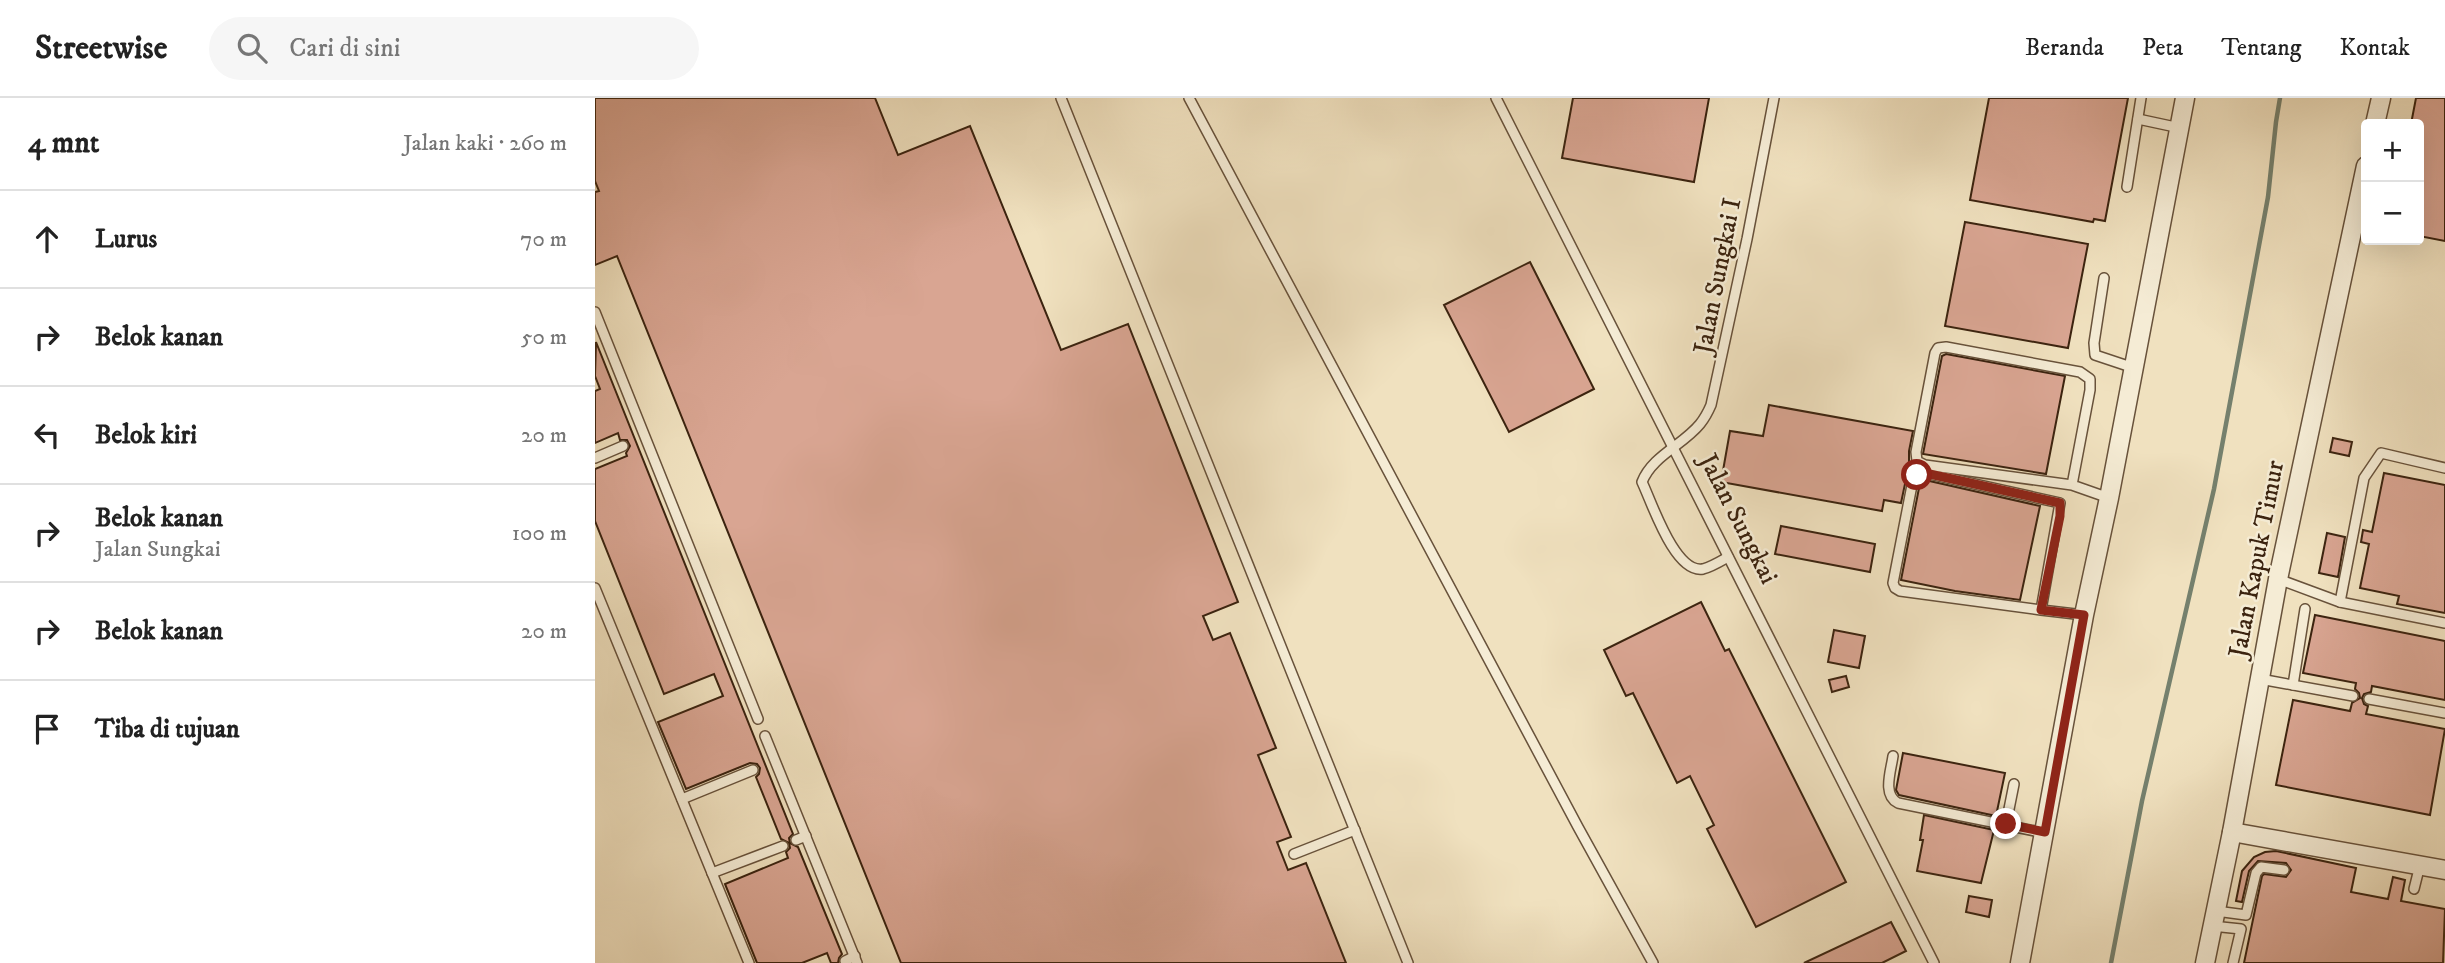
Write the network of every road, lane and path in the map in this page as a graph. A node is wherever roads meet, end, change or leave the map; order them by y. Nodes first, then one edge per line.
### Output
1 (1061, 98) edge
2 (1189, 98) edge
3 (1496, 98) edge
4 (1774, 98) edge
5 (2141, 98) edge
6 (2185, 98) edge
7 (2381, 98) edge
8 (2138, 119) junction
9 (2376, 119) edge
10 (2180, 128) junction
11 (2363, 182) edge
12 (2126, 187) dead end
13 (2104, 278) dead end
14 (595, 312) edge
15 (2134, 368) junction
16 (623, 446) dead end
17 (1673, 447) junction
18 (595, 458) edge
19 (2445, 468) edge
20 (2072, 485) junction
21 (2109, 498) junction
22 (1728, 557) junction
23 (2278, 579) junction
24 (595, 588) edge
25 (2340, 602) junction
26 (2305, 609) dead end
27 (2041, 610) junction
28 (2084, 615) junction
29 (2445, 623) edge
30 (2260, 679) junction
31 (2293, 685) junction
32 (2353, 696) dead end
33 (2369, 699) dead end
34 (2445, 713) edge
35 (758, 719) dead end
36 (765, 736) dead end
37 (1893, 755) dead end
38 (753, 770) dead end
39 (2014, 784) dead end
40 (682, 799) junction
41 (2006, 824) junction
42 (1355, 830) junction
43 (2045, 832) junction
44 (2232, 832) junction
45 (806, 836) junction
46 (796, 841) dead end
47 (783, 846) dead end
48 (1294, 853) dead end
49 (2420, 866) junction
50 (2284, 870) dead end
51 (2445, 870) edge
52 (712, 873) junction
53 (2414, 889) dead end
54 (2214, 919) junction
55 (856, 960) edge
56 (845, 961) dead end
57 (750, 963) edge
58 (1408, 963) edge
59 (1653, 963) edge
60 (1934, 963) edge
61 (2020, 963) edge
62 (2205, 963) edge
63 (2233, 963) edge

1 - 42 lane
2 - 59 lane
3 - 17 lane, Jalan Sungkai
4 - 17 lane, Jalan Sungkai I
5 - 8 lane
6 - 10 street
7 - 9 street
8 - 10 lane
8 - 12 lane
10 - 15 street
11 - 23 street, Jalan Kapuk Timur
13 - 15 lane
14 - 35 lane
15 - 21 street
16 - 18 lane
17 - 22 lane, Jalan Sungkai
17 - 22 lane, Jalan Sungkai I
19 - 25 lane
20 - 20 lane
20 - 21 lane
21 - 28 street
22 - 60 lane, Jalan Sungkai
23 - 25 lane
23 - 30 street, Jalan Kapuk Timur
24 - 40 lane
25 - 29 lane
26 - 31 lane
27 - 27 lane
27 - 28 lane
28 - 43 street
30 - 31 lane
30 - 44 street, Jalan Kapuk Timur
31 - 32 lane
33 - 34 lane
36 - 45 lane
37 - 41 lane
38 - 40 lane
39 - 41 lane
40 - 52 lane
41 - 43 lane
42 - 48 lane
42 - 58 lane
43 - 61 street
44 - 49 street
44 - 54 street, Jalan Kapuk Timur
45 - 46 lane
45 - 55 lane
47 - 52 lane
49 - 51 street
49 - 53 lane
50 - 54 lane
52 - 57 lane
54 - 62 street, Jalan Kapuk Timur
54 - 63 lane
55 - 56 lane

